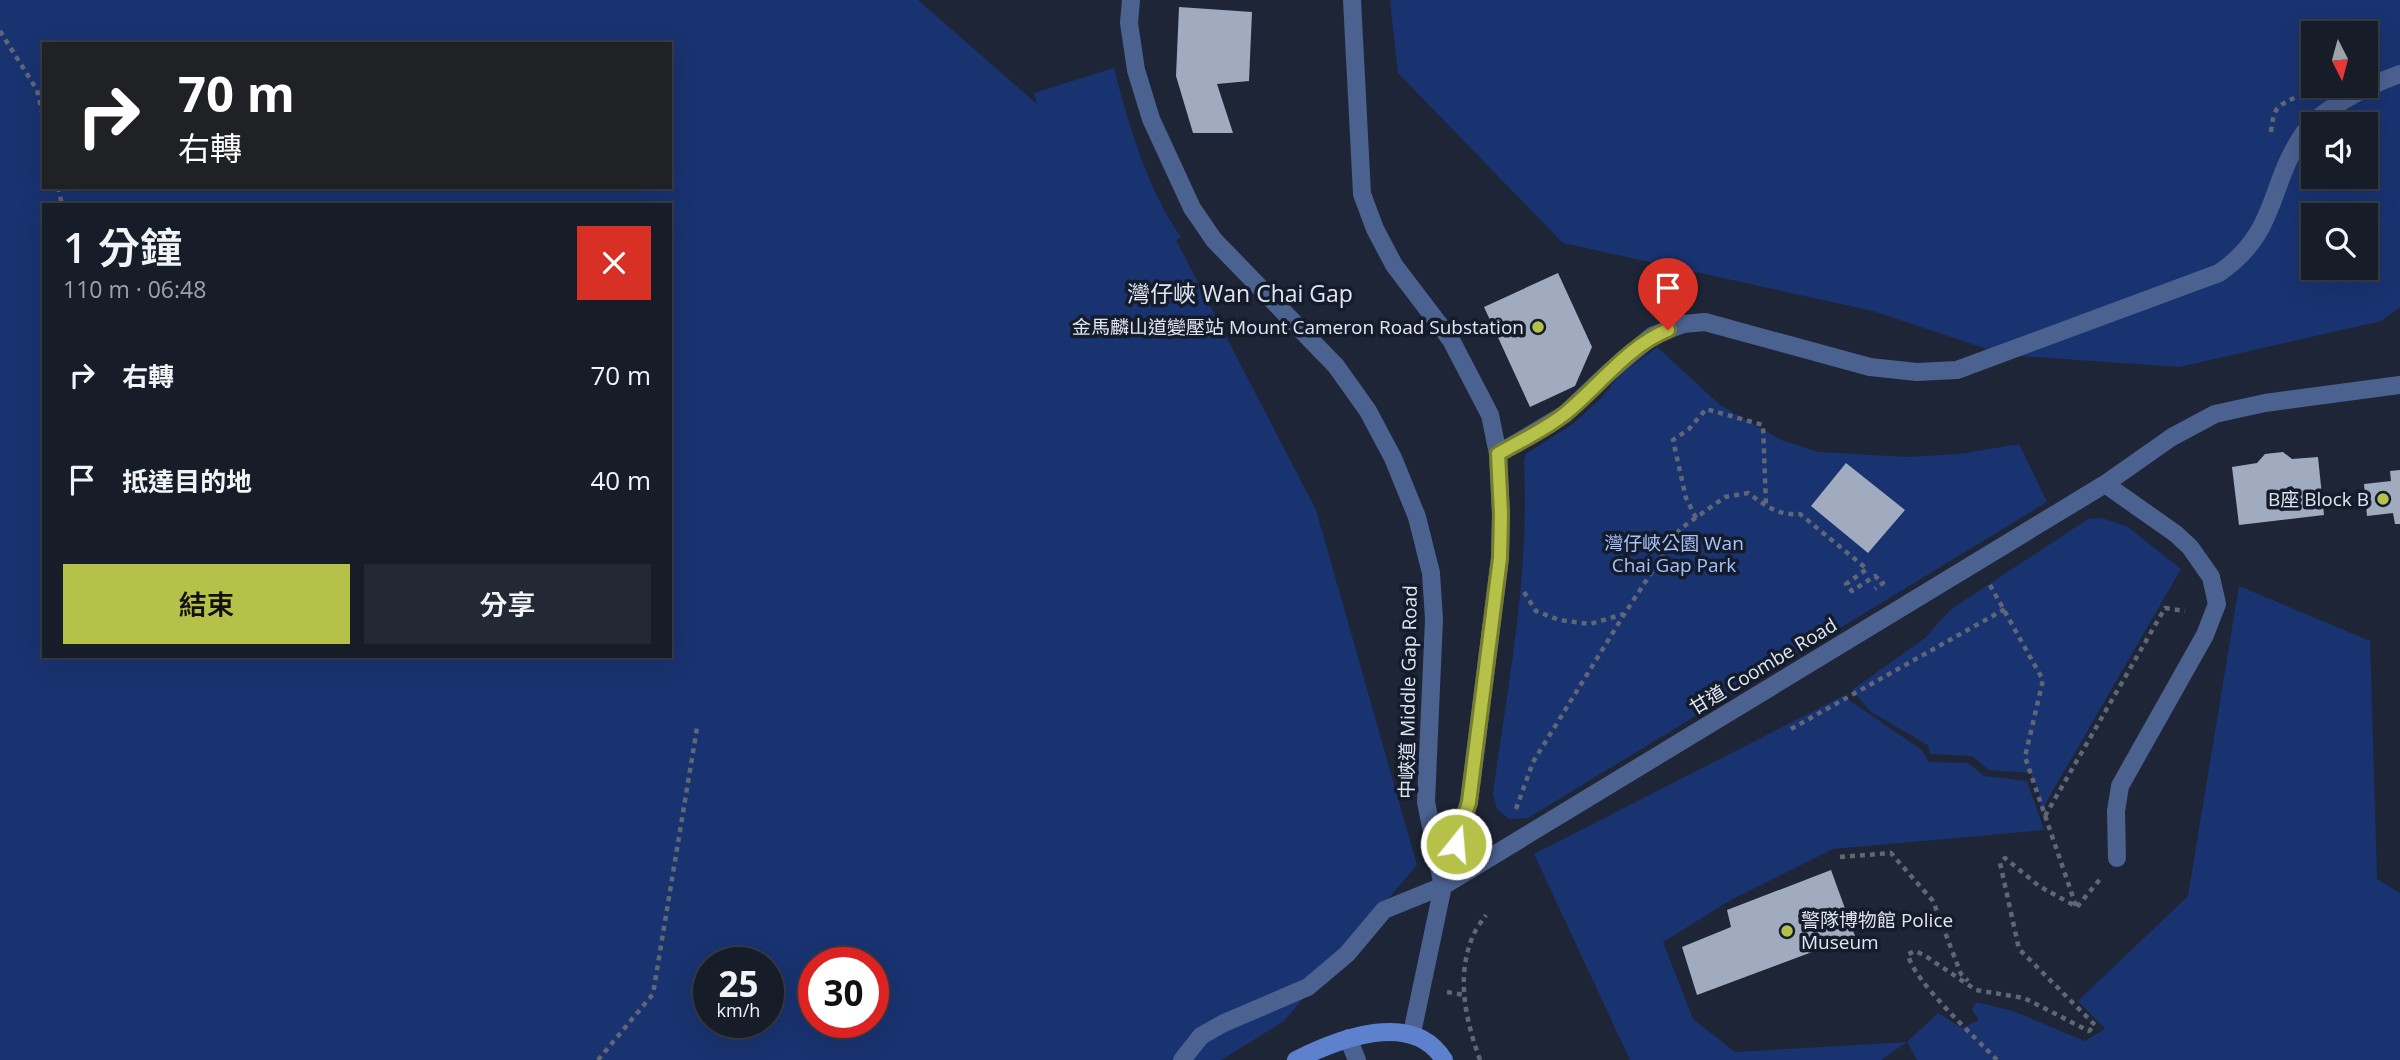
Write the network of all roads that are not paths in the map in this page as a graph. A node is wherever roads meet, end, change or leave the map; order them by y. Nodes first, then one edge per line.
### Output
1 (1131, 0) edge
2 (1352, 0) edge
3 (2400, 74) edge
4 (2400, 385) edge
5 (1498, 454) junction
6 (2105, 484) junction
7 (2117, 858) road end
8 (1443, 886) junction
9 (1412, 1033) junction
10 (1348, 1038) junction
11 (1182, 1060) edge
12 (1296, 1060) edge
13 (1357, 1060) edge
14 (1444, 1060) edge

1 - 8 street, 中峽道 Middle Gap Road
2 - 5 street
3 - 5 street
4 - 6 street, 甘道 Coombe Road
5 - 8 street
6 - 7 street
6 - 8 street, 甘道 Coombe Road
8 - 9 street
8 - 11 street, 甘道 Coombe Road
9 - 10 main road
9 - 14 main road
10 - 12 main road
10 - 13 street

